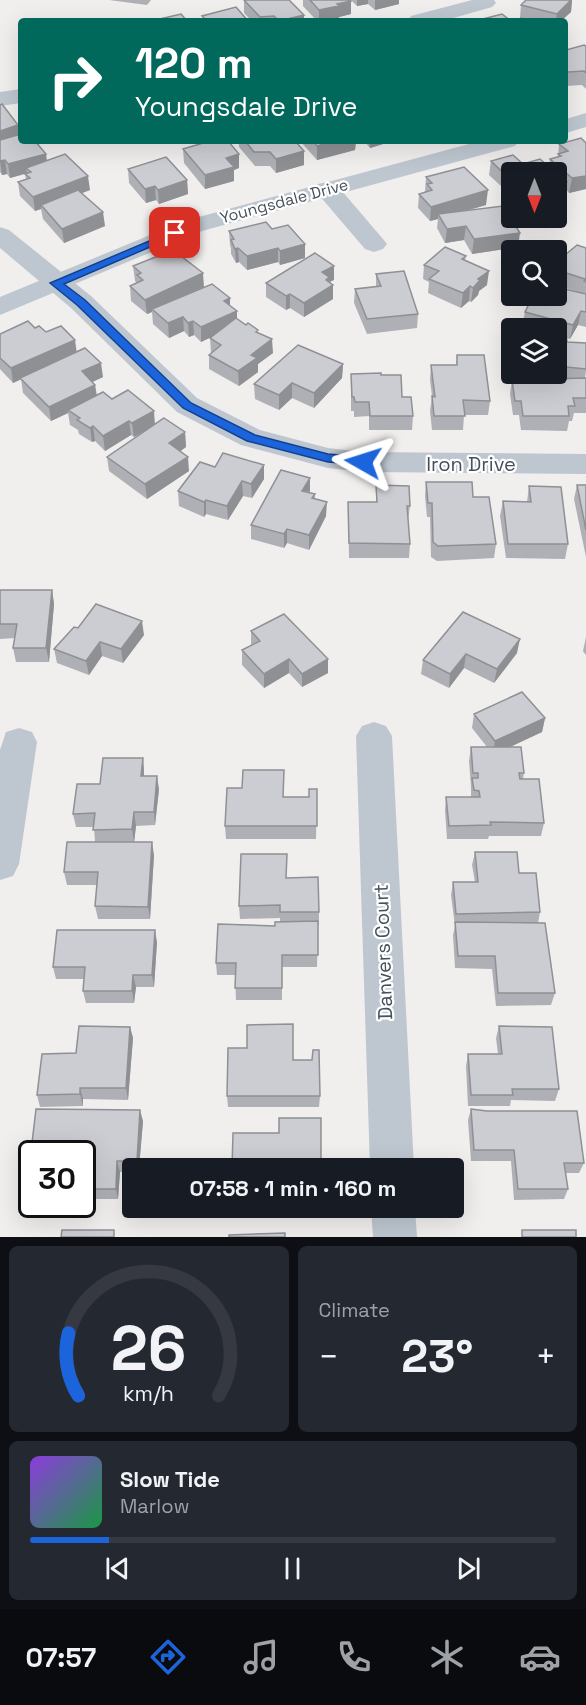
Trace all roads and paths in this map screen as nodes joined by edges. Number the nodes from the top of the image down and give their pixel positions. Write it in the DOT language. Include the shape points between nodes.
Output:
graph roads {
  1 [pos="483,0"];
  2 [pos="430,18"];
  3 [pos="18,96"];
  4 [pos="0,99"];
  5 [pos="586,120"];
  6 [pos="568,125"];
  7 [pos="496,144"];
  8 [pos="327,189"];
  9 [pos="0,235"];
  10 [pos="374,244"];
  11 [pos="56,283"];
  12 [pos="0,307"];
  13 [pos="586,464"];
  14 [pos="374,736"];
  15 [pos="19,742"];
  16 [pos="0,864"];
  17 [pos="392,1158"];
  18 [pos="393,1218"];
  19 [pos="394,1237"];
  1 -- 2 [label="street" via="486,3"];
  3 -- 4 [label="street"];
  5 -- 6 [label="street"];
  7 -- 8 [label="street, Youngsdale Drive"];
  8 -- 10 [label="street"];
  8 -- 11 [label="street, Youngsdale Drive" via="193,226"];
  9 -- 11 [label="street, Iron Drive"];
  11 -- 12 [label="street, Youngsdale Drive"];
  11 -- 13 [label="street, Iron Drive" via="81,302 187,405 251,438 328,458 363,462"];
  14 -- 17 [label="street, Danvers Court"];
  15 -- 16 [label="street"];
  18 -- 19 [label="street"];
}
